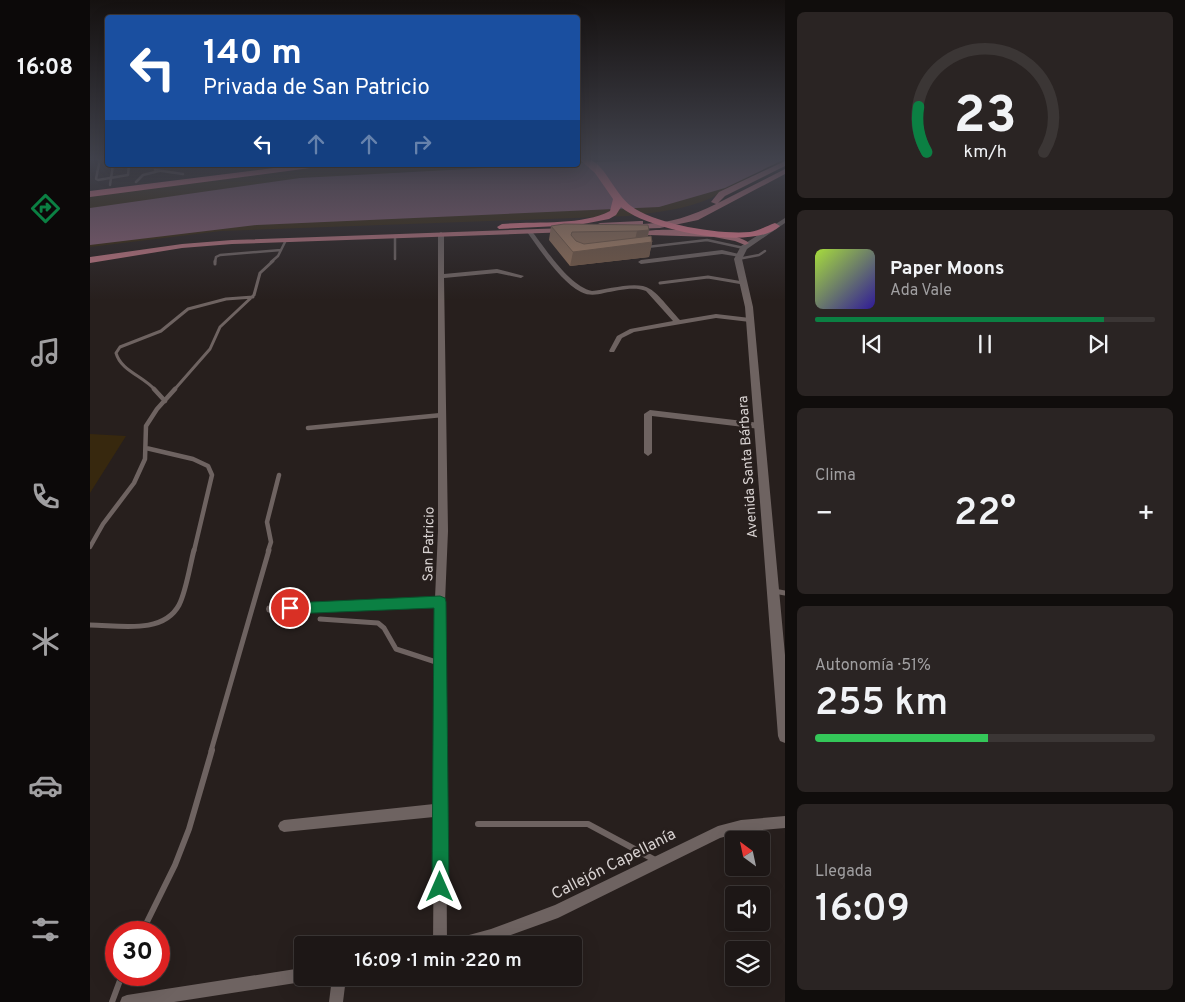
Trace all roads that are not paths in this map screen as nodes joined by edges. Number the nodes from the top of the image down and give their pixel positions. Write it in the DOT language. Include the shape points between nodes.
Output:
graph roads {
  1 [pos="616,206"];
  2 [pos="627,206"];
  3 [pos="705,206"];
  4 [pos="717,206"];
  5 [pos="734,206"];
  6 [pos="695,218"];
  7 [pos="785,220"];
  8 [pos="775,226"];
  9 [pos="502,227"];
  10 [pos="529,231"];
  11 [pos="549,231"];
  12 [pos="581,232"];
  13 [pos="590,232"];
  14 [pos="619,233"];
  15 [pos="628,233"];
  16 [pos="441,234"];
  17 [pos="734,234"];
  18 [pos="395,236"];
  19 [pos="286,240"];
  20 [pos="642,247"];
  21 [pos="281,250"];
  22 [pos="742,251"];
  23 [pos="765,251"];
  24 [pos="90,255"];
  25 [pos="395,259"];
  26 [pos="90,260"];
  27 [pos="641,262"];
  28 [pos="214,264"];
  29 [pos="442,276"];
  30 [pos="521,276"];
  31 [pos="660,283"];
  32 [pos="743,283"];
  33 [pos="253,296"];
  34 [pos="750,320"];
  35 [pos="677,321"];
  36 [pos="612,351"];
  37 [pos="165,401"];
  38 [pos="442,415"];
  39 [pos="760,426"];
  40 [pos="308,428"];
  41 [pos="146,448"];
  42 [pos="648,453"];
  43 [pos="279,475"];
  44 [pos="90,547"];
  45 [pos="772,590"];
  46 [pos="785,593"];
  47 [pos="440,602"];
  48 [pos="271,609"];
  49 [pos="320,619"];
  50 [pos="90,625"];
  51 [pos="440,664"];
  52 [pos="785,736"];
  53 [pos="440,810"];
  54 [pos="785,822"];
  55 [pos="478,824"];
  56 [pos="284,826"];
  57 [pos="656,861"];
  58 [pos="147,921"];
  59 [pos="440,936"];
  60 [pos="491,936"];
  61 [pos="294,976"];
  62 [pos="118,986"];
  63 [pos="338,986"];
  64 [pos="112,1002"];
  65 [pos="127,1002"];
  66 [pos="336,1002"];
  1 -- 9 [label="highway" via="608,216 596,220"];
  2 -- 17 [label="highway" via="659,223 687,230"];
  3 -- 9 [label="main road" via="657,222"];
  4 -- 6 [label="main road"];
  5 -- 6 [label="main road"];
  6 -- 11 [label="main road" via="660,226"];
  7 -- 8 [label="street"];
  8 -- 17 [label="highway" via="756,234"];
  8 -- 22 [label="street"];
  9 -- 24 [label="main road" via="223,237"];
  10 -- 11 [label="main road"];
  10 -- 16 [label="main road"];
  10 -- 35 [label="street" via="582,291 643,288"];
  11 -- 12 [label="main road"];
  13 -- 14 [label="main road"];
  15 -- 22 [label="main road" via="726,236 740,239"];
  16 -- 18 [label="main road"];
  16 -- 29 [label="street, San Patricio"];
  17 -- 22 [label="highway" via="744,240"];
  18 -- 19 [label="main road"];
  18 -- 25 [label="lane"];
  19 -- 21 [label="lane"];
  19 -- 26 [label="main road" via="205,244"];
  20 -- 22 [label="lane" via="707,240"];
  21 -- 28 [label="lane" via="220,254"];
  21 -- 33 [label="lane" via="260,273"];
  22 -- 23 [label="lane" via="759,255"];
  22 -- 27 [label="street"];
  22 -- 32 [label="street, Avenida Santa Bárbara"];
  29 -- 30 [label="street" via="496,271"];
  29 -- 38 [label="street, San Patricio"];
  31 -- 32 [label="lane" via="708,277"];
  32 -- 34 [label="street, Avenida Santa Bárbara"];
  33 -- 37 [label="lane" via="220,327 210,349"];
  33 -- 37 [label="lane" via="188,309 161,331 120,347 116,352 122,367 143,379"];
  34 -- 35 [label="street" via="716,316"];
  34 -- 39 [label="street, Avenida Santa Bárbara"];
  35 -- 36 [label="street" via="632,330 619,337"];
  37 -- 41 [label="lane" via="146,426"];
  38 -- 40 [label="lane"];
  38 -- 47 [label="street, San Patricio"];
  39 -- 42 [label="street" via="650,413"];
  39 -- 45 [label="street, Avenida Santa Bárbara"];
  41 -- 44 [label="lane" via="145,459 134,483"];
  41 -- 50 [label="lane" via="193,459 208,466 212,475 179,605 168,619 151,625"];
  43 -- 58 [label="lane" via="268,522 271,542 201,790 183,848"];
  45 -- 46 [label="lane"];
  45 -- 52 [label="street, Avenida Santa Bárbara"];
  47 -- 48 [label="street"];
  47 -- 51 [label="street, San Patricio"];
  49 -- 51 [label="lane" via="378,622 384,626 396,649"];
  51 -- 53 [label="street, San Patricio"];
  53 -- 56 [label="street"];
  53 -- 59 [label="street, San Patricio"];
  54 -- 57 [label="street, Callejón Capellanía" via="741,826 718,832"];
  55 -- 57 [label="lane" via="588,824"];
  57 -- 60 [label="street, Callejón Capellanía" via="558,911"];
  61 -- 65 [label="street"];
  62 -- 64 [label="lane"];
  63 -- 66 [label="street"];
}
